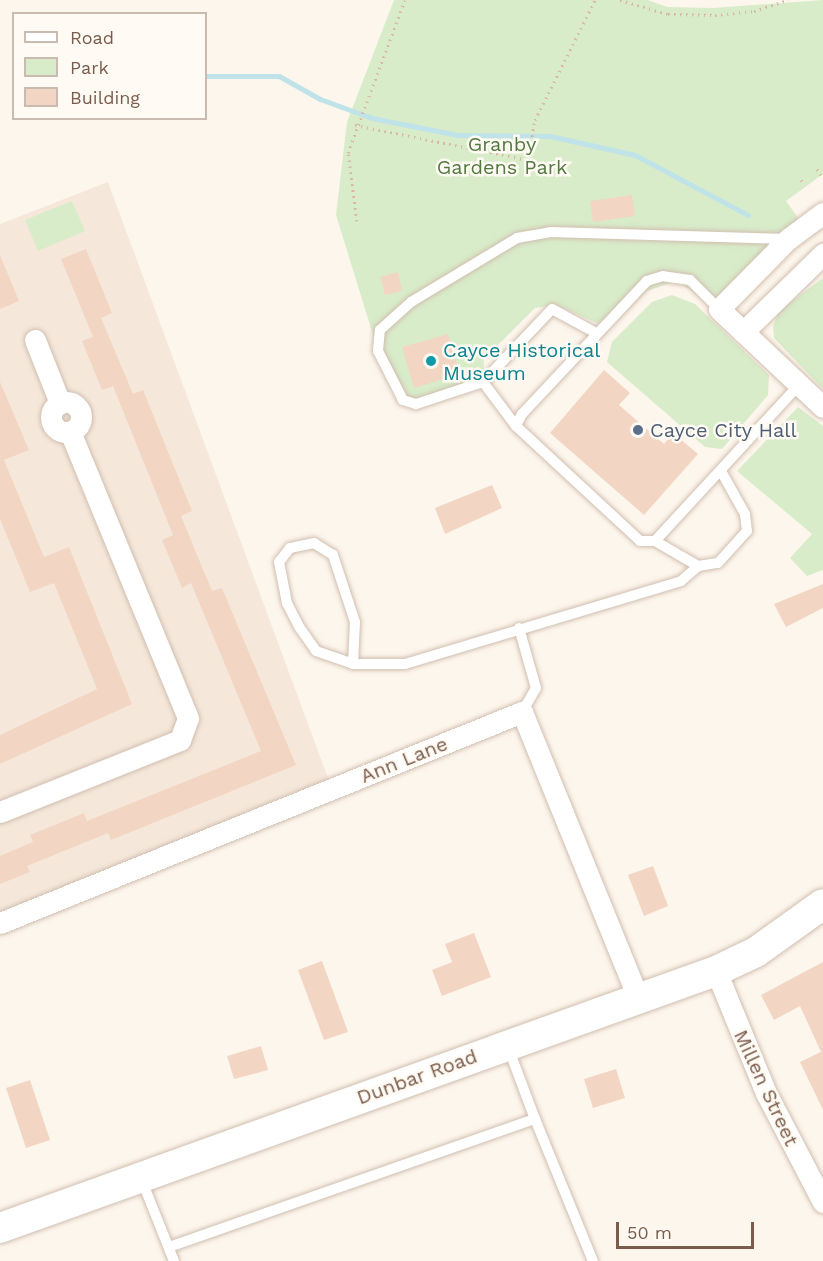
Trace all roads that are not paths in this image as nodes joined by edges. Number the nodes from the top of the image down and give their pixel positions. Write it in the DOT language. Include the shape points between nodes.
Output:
graph roads {
  1 [pos="823,213"];
  2 [pos="788,239"];
  3 [pos="823,254"];
  4 [pos="719,309"];
  5 [pos="743,332"];
  6 [pos="596,333"];
  7 [pos="35,340"];
  8 [pos="483,382"];
  9 [pos="800,385"];
  10 [pos="823,407"];
  11 [pos="516,426"];
  12 [pos="721,471"];
  13 [pos="655,541"];
  14 [pos="698,566"];
  15 [pos="519,628"];
  16 [pos="353,664"];
  17 [pos="522,712"];
  18 [pos="0,812"];
  19 [pos="823,904"];
  20 [pos="0,923"];
  21 [pos="716,971"];
  22 [pos="638,998"];
  23 [pos="507,1045"];
  24 [pos="535,1119"];
  25 [pos="816,1175"];
  26 [pos="141,1177"];
  27 [pos="823,1202"];
  28 [pos="0,1228"];
  29 [pos="169,1247"];
  30 [pos="174,1261"];
  31 [pos="593,1261"];
  1 -- 2 [label="street"];
  2 -- 4 [label="street"];
  2 -- 8 [label="lane" via="550,232 517,238 411,302 380,330 378,351 403,400 416,404"];
  3 -- 5 [label="street"];
  4 -- 5 [label="street"];
  4 -- 6 [label="lane" via="690,280 663,276 647,281"];
  5 -- 9 [label="street"];
  6 -- 8 [label="lane" via="552,309"];
  6 -- 11 [label="lane" via="522,414"];
  7 -- 18 [label="street" via="60,403 75,405 81,413 79,426 70,432 188,718 180,740"];
  8 -- 11 [label="lane"];
  9 -- 10 [label="street"];
  9 -- 12 [label="lane"];
  11 -- 13 [label="lane" via="640,541"];
  12 -- 13 [label="lane"];
  12 -- 14 [label="lane" via="745,514 747,531 718,562"];
  13 -- 14 [label="lane"];
  14 -- 15 [label="lane" via="681,581"];
  15 -- 16 [label="lane" via="405,664"];
  15 -- 17 [label="lane" via="536,688"];
  16 -- 16 [label="lane" via="316,651 300,628 287,603 279,562 290,548 314,543 333,555 355,622"];
  17 -- 20 [label="street, Ann Lane"];
  17 -- 22 [label="street"];
  19 -- 21 [label="street, Dunbar Road" via="756,952"];
  21 -- 22 [label="street, Dunbar Road"];
  21 -- 25 [label="street, Millen Street" via="766,1093"];
  22 -- 23 [label="street, Dunbar Road"];
  23 -- 24 [label="lane"];
  23 -- 26 [label="street, Dunbar Road"];
  24 -- 29 [label="lane"];
  24 -- 31 [label="lane"];
  25 -- 27 [label="street, Millen Street"];
  26 -- 28 [label="street, Dunbar Road"];
  26 -- 29 [label="lane"];
  29 -- 30 [label="lane"];
}
